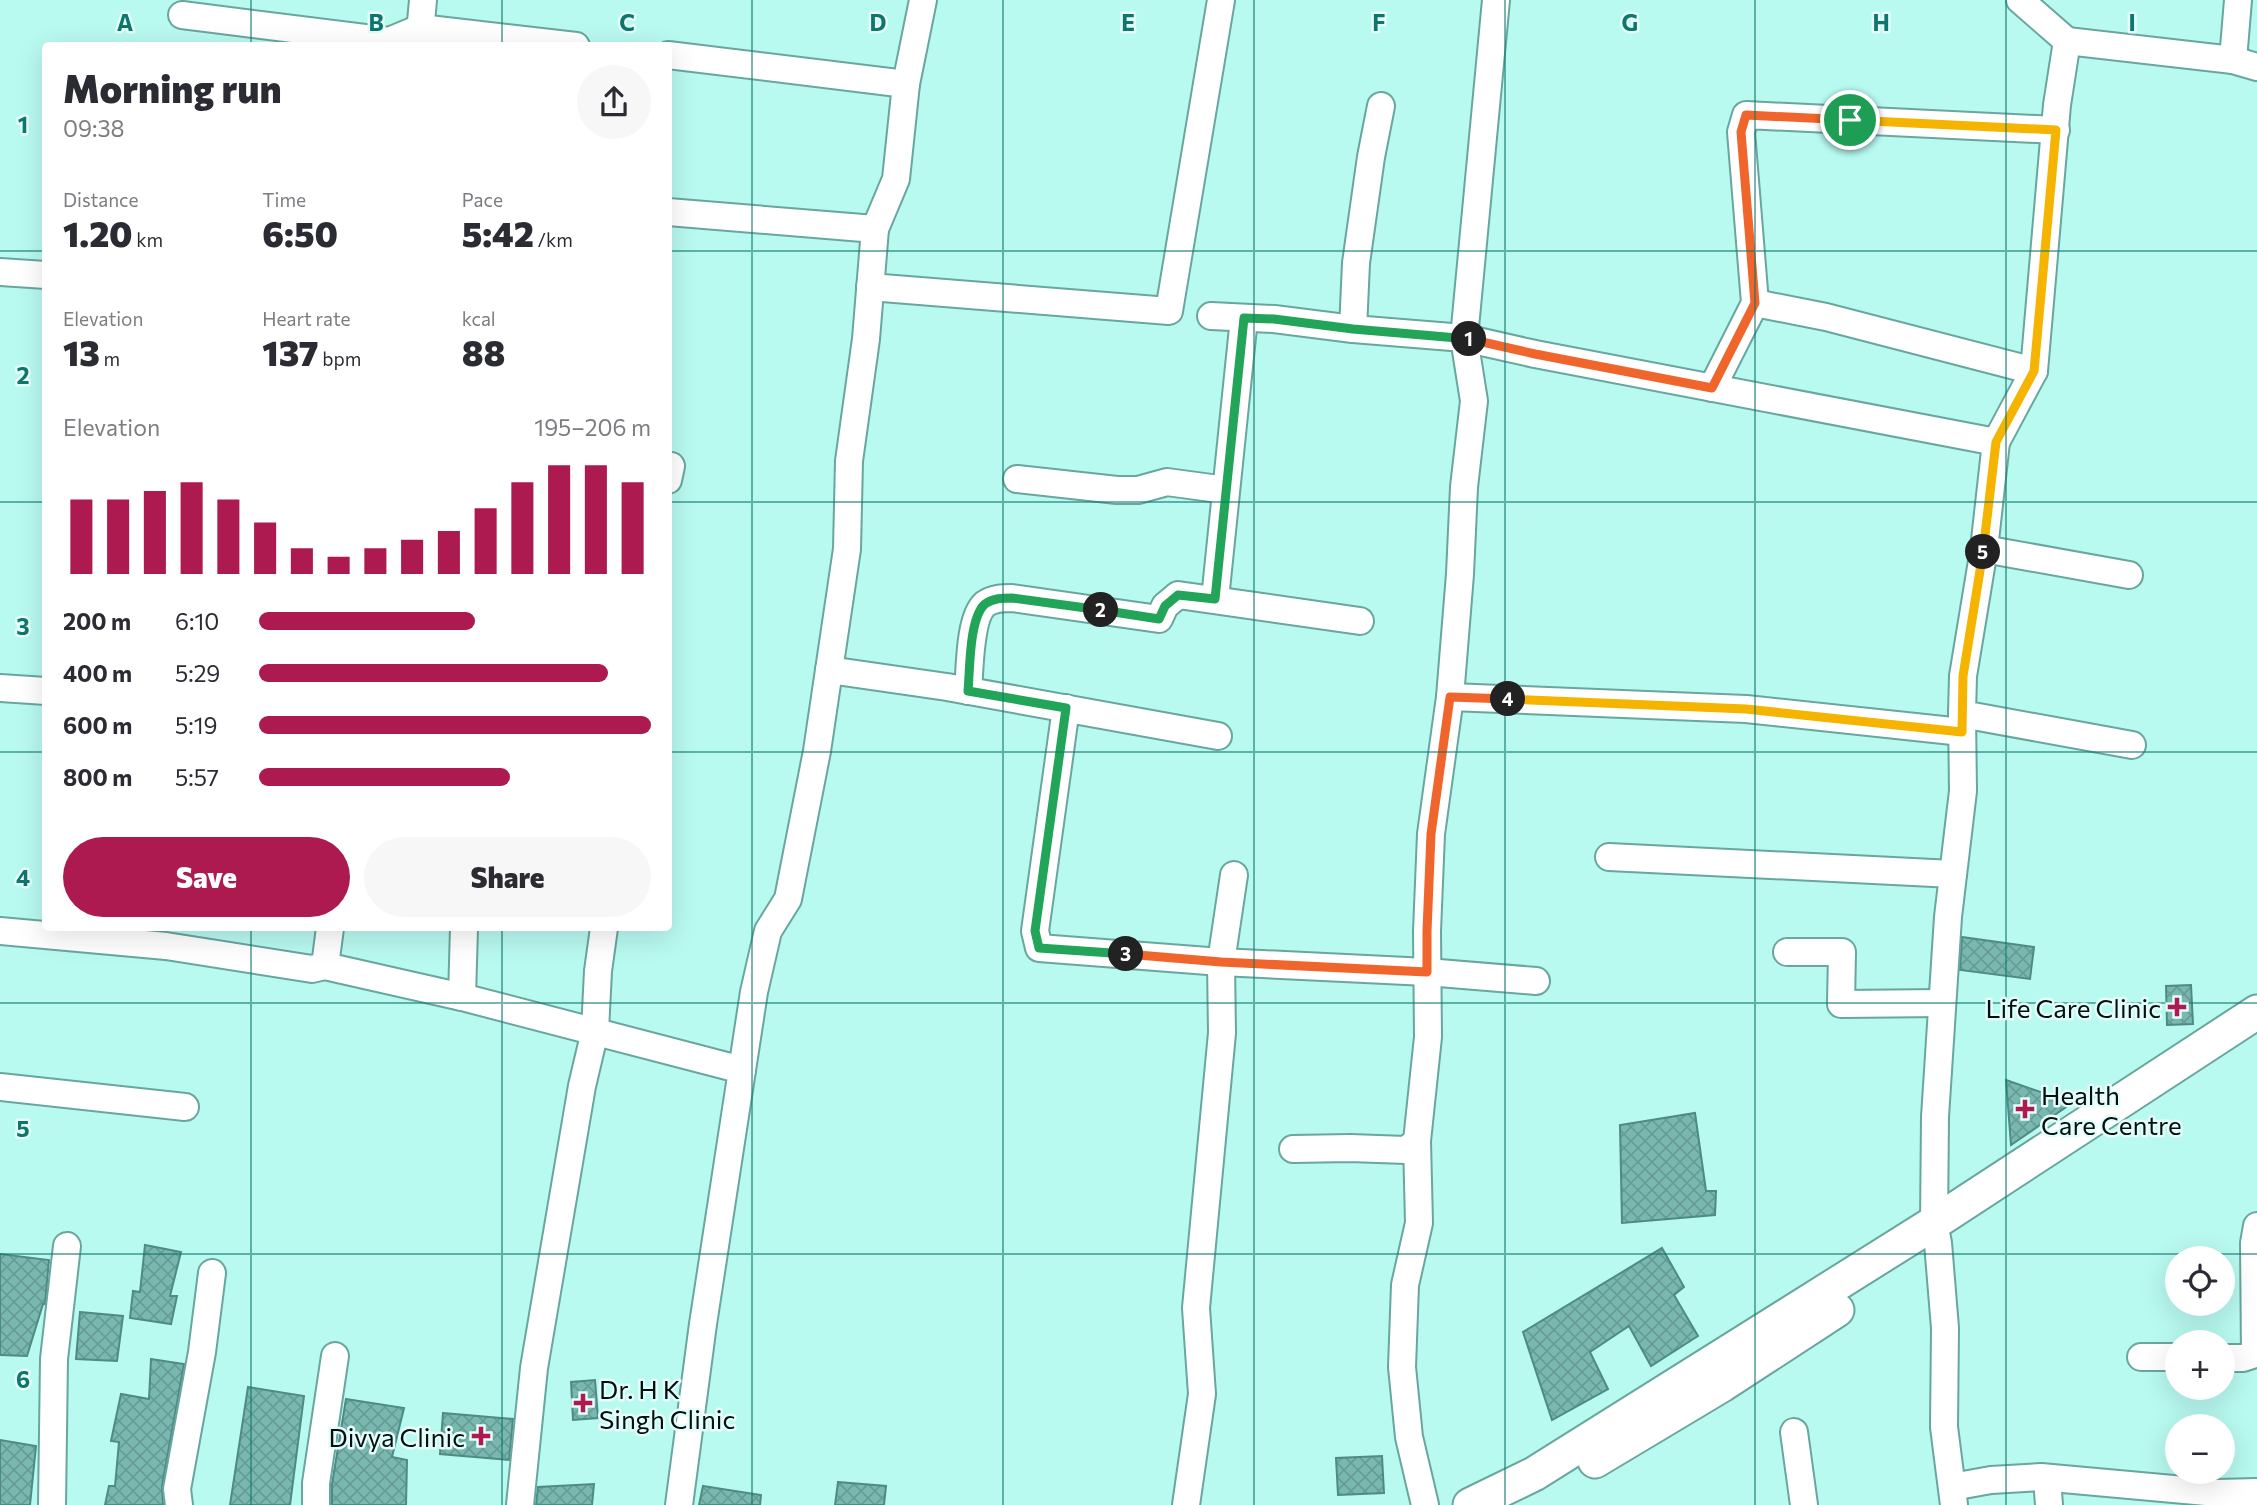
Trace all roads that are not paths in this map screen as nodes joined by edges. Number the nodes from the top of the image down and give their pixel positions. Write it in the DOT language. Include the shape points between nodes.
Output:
graph roads {
  1 [pos="423,0"];
  2 [pos="923,0"];
  3 [pos="1221,0"];
  4 [pos="1496,0"];
  5 [pos="2020,0"];
  6 [pos="2238,0"];
  7 [pos="182,15"];
  8 [pos="419,37"];
  9 [pos="2067,41"];
  10 [pos="506,42"];
  11 [pos="672,55"];
  12 [pos="2245,63"];
  13 [pos="906,84"];
  14 [pos="1381,106"];
  15 [pos="2056,130"];
  16 [pos="672,212"];
  17 [pos="875,229"];
  18 [pos="0,272"];
  19 [pos="42,275"];
  20 [pos="870,287"];
  21 [pos="1755,303"];
  22 [pos="1211,316"];
  23 [pos="1244,318"];
  24 [pos="1353,329"];
  25 [pos="1464,338"];
  26 [pos="2034,371"];
  27 [pos="1712,388"];
  28 [pos="1996,442"];
  29 [pos="1017,480"];
  30 [pos="1226,490"];
  31 [pos="1984,549"];
  32 [pos="2129,575"];
  33 [pos="1215,599"];
  34 [pos="1360,621"];
  35 [pos="829,670"];
  36 [pos="0,688"];
  37 [pos="42,691"];
  38 [pos="968,691"];
  39 [pos="1450,697"];
  40 [pos="1066,708"];
  41 [pos="1962,723"];
  42 [pos="1218,736"];
  43 [pos="2132,745"];
  44 [pos="1609,857"];
  45 [pos="1953,874"];
  46 [pos="1234,875"];
  47 [pos="0,931"];
  48 [pos="330,931"];
  49 [pos="464,931"];
  50 [pos="604,931"];
  51 [pos="167,937"];
  52 [pos="1787,952"];
  53 [pos="1221,962"];
  54 [pos="326,966"];
  55 [pos="1427,972"];
  56 [pos="1536,981"];
  57 [pos="461,997"];
  58 [pos="1942,1003"];
  59 [pos="2257,1012"];
  60 [pos="595,1031"];
  61 [pos="2257,1039"];
  62 [pos="742,1070"];
  63 [pos="0,1087"];
  64 [pos="185,1107"];
  65 [pos="1418,1141"];
  66 [pos="1293,1149"];
  67 [pos="2257,1226"];
  68 [pos="1936,1233"];
  69 [pos="67,1247"];
  70 [pos="212,1273"];
  71 [pos="335,1356"];
  72 [pos="2141,1357"];
  73 [pos="2165,1357"];
  74 [pos="2235,1359"];
  75 [pos="1794,1432"];
  76 [pos="2047,1478"];
  77 [pos="2257,1492"];
  78 [pos="1953,1496"];
  79 [pos="52,1505"];
  80 [pos="178,1505"];
  81 [pos="316,1505"];
  82 [pos="520,1505"];
  83 [pos="679,1505"];
  84 [pos="1186,1505"];
  85 [pos="1425,1505"];
  86 [pos="1471,1505"];
  87 [pos="1520,1505"];
  88 [pos="1804,1505"];
  89 [pos="2049,1505"];
  1 -- 8 [label="street"];
  2 -- 13 [label="street"];
  3 -- 20 [label="street" via="1168,312"];
  4 -- 25 [label="street"];
  5 -- 9 [label="street"];
  6 -- 12 [label="street"];
  7 -- 8 [label="street" via="389,41"];
  8 -- 10 [label="street"];
  9 -- 12 [label="street"];
  9 -- 15 [label="street"];
  11 -- 13 [label="street"];
  13 -- 17 [label="street" via="896,179"];
  14 -- 24 [label="street" via="1356,263"];
  15 -- 21 [label="street" via="1746,115 1741,132"];
  15 -- 26 [label="street"];
  16 -- 17 [label="street"];
  17 -- 20 [label="street"];
  18 -- 19 [label="street"];
  20 -- 35 [label="street" via="849,461 847,549"];
  21 -- 26 [label="street"];
  21 -- 27 [label="street"];
  22 -- 23 [label="street"];
  23 -- 24 [label="street"];
  23 -- 30 [label="street"];
  24 -- 25 [label="street"];
  25 -- 27 [label="street"];
  25 -- 39 [label="street" via="1474,401"];
  26 -- 28 [label="street"];
  27 -- 28 [label="street"];
  28 -- 31 [label="street"];
  29 -- 30 [label="street" via="1118,490 1167,482"];
  30 -- 33 [label="street"];
  31 -- 32 [label="street"];
  31 -- 41 [label="street" via="1963,676"];
  33 -- 34 [label="street"];
  33 -- 38 [label="street" via="1178,595 1159,619 998,598 984,605 974,623"];
  35 -- 38 [label="street"];
  35 -- 62 [label="street" via="788,899 768,931"];
  36 -- 37 [label="street"];
  38 -- 40 [label="street"];
  39 -- 41 [label="street"];
  39 -- 55 [label="street" via="1431,834"];
  40 -- 42 [label="street"];
  40 -- 53 [label="street" via="1035,931 1039,948"];
  41 -- 43 [label="street"];
  41 -- 45 [label="street" via="1963,791"];
  44 -- 45 [label="street"];
  45 -- 58 [label="street"];
  46 -- 53 [label="street"];
  47 -- 51 [label="street"];
  48 -- 54 [label="street"];
  49 -- 57 [label="street"];
  50 -- 60 [label="street"];
  51 -- 54 [label="street" via="312,969"];
  52 -- 58 [label="street" via="1842,952 1841,1004"];
  53 -- 55 [label="street"];
  53 -- 84 [label="street" via="1222,1033 1196,1308 1202,1394"];
  54 -- 57 [label="street"];
  55 -- 56 [label="street"];
  55 -- 65 [label="street" via="1428,1037"];
  57 -- 60 [label="street"];
  58 -- 68 [label="street" via="1935,1117"];
  59 -- 68 [label="main road"];
  60 -- 62 [label="street"];
  60 -- 82 [label="street" via="534,1368"];
  61 -- 68 [label="main road"];
  62 -- 83 [label="street"];
  63 -- 64 [label="street"];
  65 -- 66 [label="street" via="1406,1150"];
  65 -- 85 [label="street" via="1419,1223 1405,1285 1402,1367 1409,1437"];
  67 -- 74 [label="street" via="2255,1354"];
  68 -- 78 [label="street" via="1945,1328 1944,1427"];
  68 -- 86 [label="main road" via="1534,1474"];
  68 -- 87 [label="main road" via="1722,1385"];
  69 -- 79 [label="street" via="54,1359"];
  70 -- 80 [label="street"];
  71 -- 81 [label="street"];
  72 -- 73 [label="street"];
  75 -- 88 [label="street"];
  76 -- 77 [label="street" via="2217,1493"];
  76 -- 78 [label="street" via="1991,1480"];
  76 -- 89 [label="street"];
}
